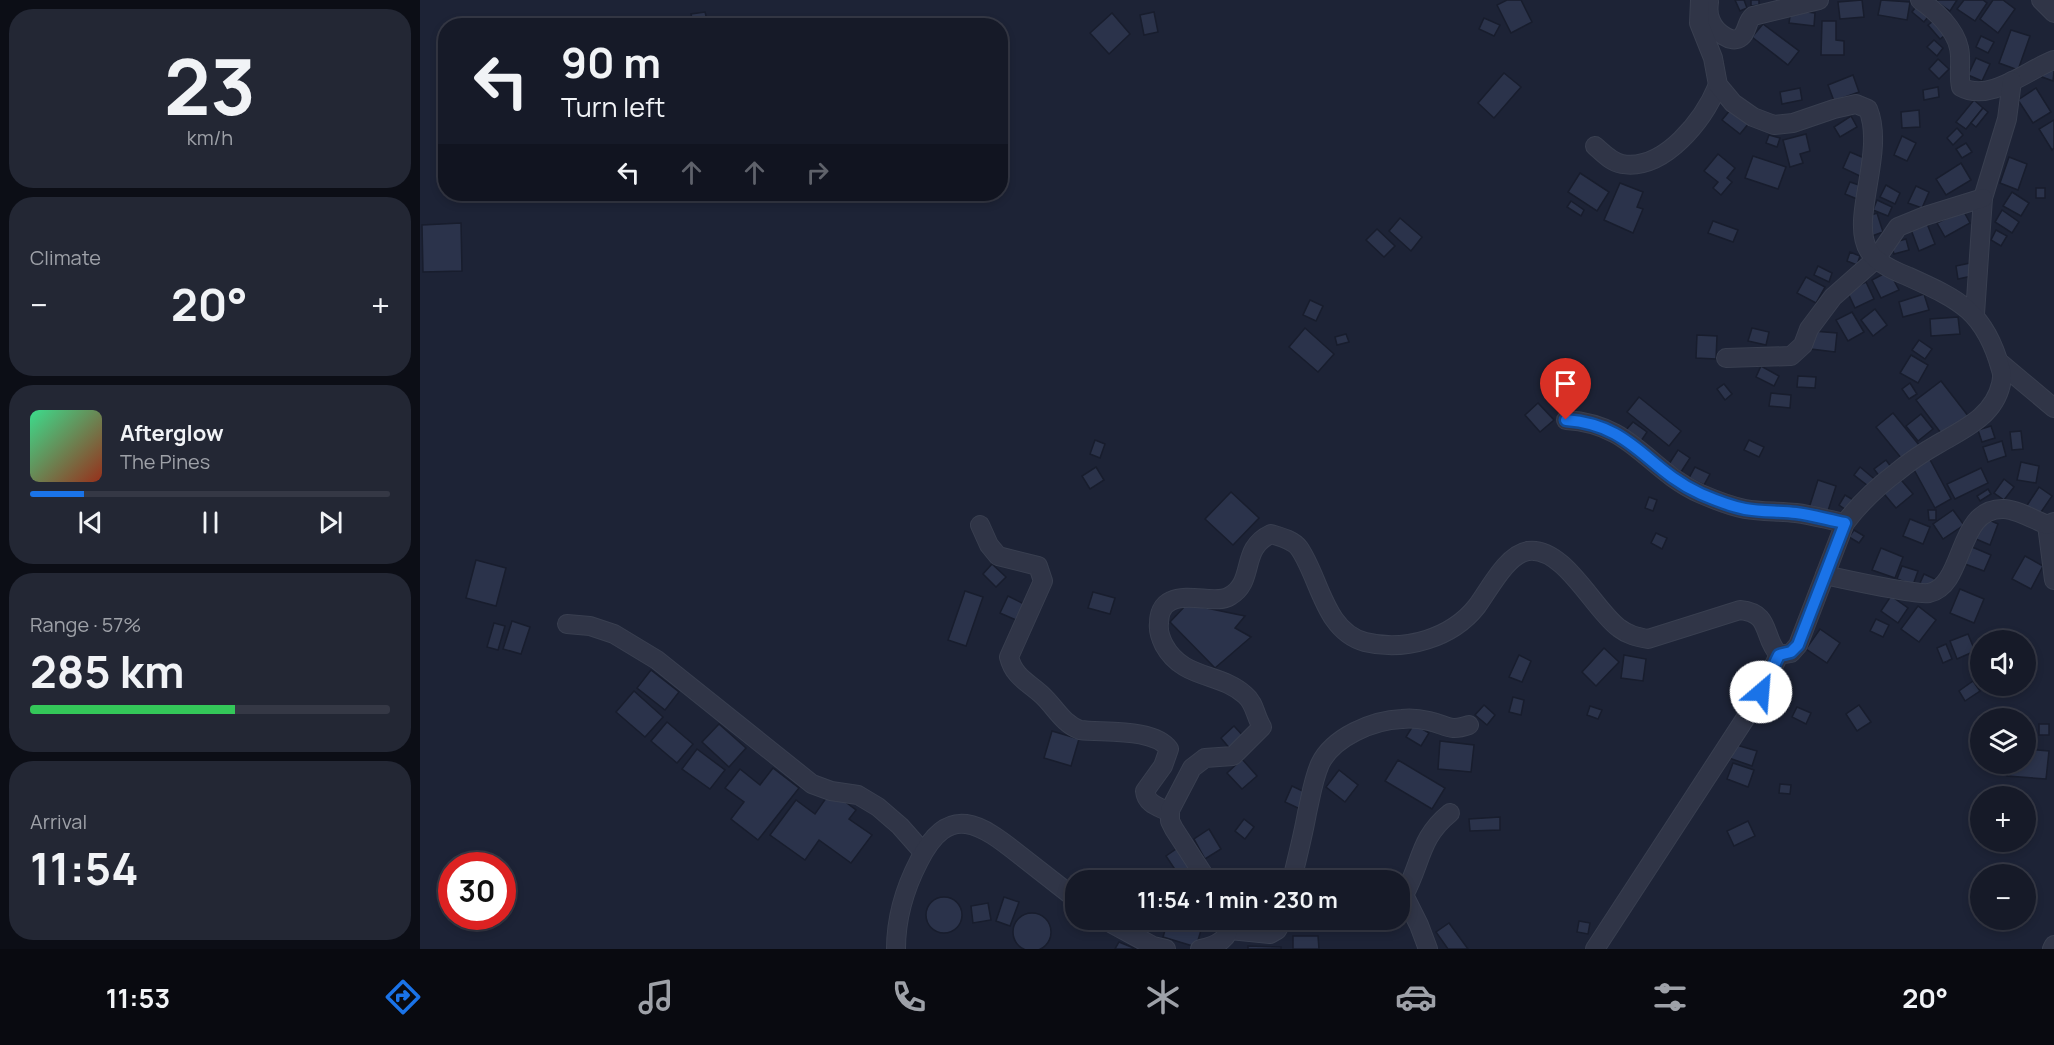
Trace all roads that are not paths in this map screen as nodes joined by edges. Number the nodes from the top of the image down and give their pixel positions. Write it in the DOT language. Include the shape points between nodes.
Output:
graph roads {
  1 [pos="1700,0"];
  2 [pos="1709,0"];
  3 [pos="1819,0"];
  4 [pos="1920,0"];
  5 [pos="2041,0"];
  6 [pos="2054,13"];
  7 [pos="2054,60"];
  8 [pos="2012,81"];
  9 [pos="1718,85"];
  10 [pos="1595,146"];
  11 [pos="1983,198"];
  12 [pos="1876,259"];
  13 [pos="1975,314"];
  14 [pos="1726,358"];
  15 [pos="1999,362"];
  16 [pos="2054,408"];
  17 [pos="1566,420"];
  18 [pos="1845,523"];
  19 [pos="2050,523"];
  20 [pos="981,525"];
  21 [pos="1825,575"];
  22 [pos="2054,580"];
  23 [pos="567,624"];
  24 [pos="1779,655"];
  25 [pos="1469,725"];
  26 [pos="1169,812"];
  27 [pos="1450,813"];
  28 [pos="923,852"];
  29 [pos="1201,870"];
  30 [pos="1294,870"];
  31 [pos="1410,881"];
  32 [pos="1065,890"];
  33 [pos="1410,910"];
  34 [pos="1123,930"];
  35 [pos="1227,930"];
  36 [pos="1252,930"];
  37 [pos="1276,930"];
  38 [pos="897,949"];
  39 [pos="1166,949"];
  40 [pos="1203,949"];
  41 [pos="1428,949"];
  42 [pos="1595,949"];
  1 -- 9 [label="street" via="1698,23 1713,58"];
  2 -- 3 [label="street" via="1711,22 1717,31 1733,40 1745,33 1754,16"];
  4 -- 8 [label="street" via="1954,35 1959,49 1961,87 1981,92"];
  5 -- 6 [label="street"];
  7 -- 8 [label="street"];
  8 -- 11 [label="street" via="2007,119"];
  9 -- 10 [label="street" via="1701,118 1660,156 1620,164"];
  9 -- 12 [label="street" via="1733,103 1774,125 1856,104 1868,109 1874,124 1863,238"];
  11 -- 12 [label="street" via="1898,227"];
  11 -- 13 [label="street"];
  12 -- 13 [label="street"];
  12 -- 14 [label="street" via="1833,297 1809,329 1803,345 1791,356"];
  13 -- 15 [label="street" via="1989,335"];
  15 -- 16 [label="street"];
  15 -- 18 [label="street" via="1999,393 1979,420 1898,471 1864,500"];
  17 -- 18 [label="street" via="1602,426 1620,435 1662,471 1723,503"];
  18 -- 21 [label="street"];
  19 -- 21 [label="street" via="2014,511 1988,513 1965,538 1950,577 1940,589 1927,593"];
  19 -- 22 [label="street"];
  20 -- 26 [label="street" via="998,556 1038,566 1043,581 1009,657 1012,668 1070,726 1144,736 1165,744 1169,749 1166,758 1145,797"];
  21 -- 24 [label="street" via="1798,645"];
  23 -- 28 [label="street" via="614,634 657,660 812,784 858,795 878,807"];
  24 -- 26 [label="street" via="1771,646 1761,618 1752,611 1740,610 1648,639 1632,637 1617,627 1561,565 1539,550 1526,551 1512,559 1475,608 1441,635 1390,645 1364,642 1336,622 1298,547 1271,534 1260,539 1251,552 1239,590 1227,598 1185,597 1170,601 1161,610 1158,626 1170,656 1186,668 1244,694 1262,726 1233,756 1205,758 1192,768"];
  24 -- 42 [label="street" via="1754,705"];
  25 -- 30 [label="street" via="1456,729 1431,721 1390,719 1372,724 1331,749 1313,785"];
  26 -- 29 [label="street" via="1174,829"];
  27 -- 31 [label="street" via="1430,832"];
  28 -- 32 [label="street" via="949,826 975,825 993,833"];
  28 -- 38 [label="street" via="900,908"];
  33 -- 41 [label="street"];
  34 -- 39 [label="street"];
  35 -- 40 [label="street" via="1222,941"];
  36 -- 37 [label="street" via="1270,934"];
}
